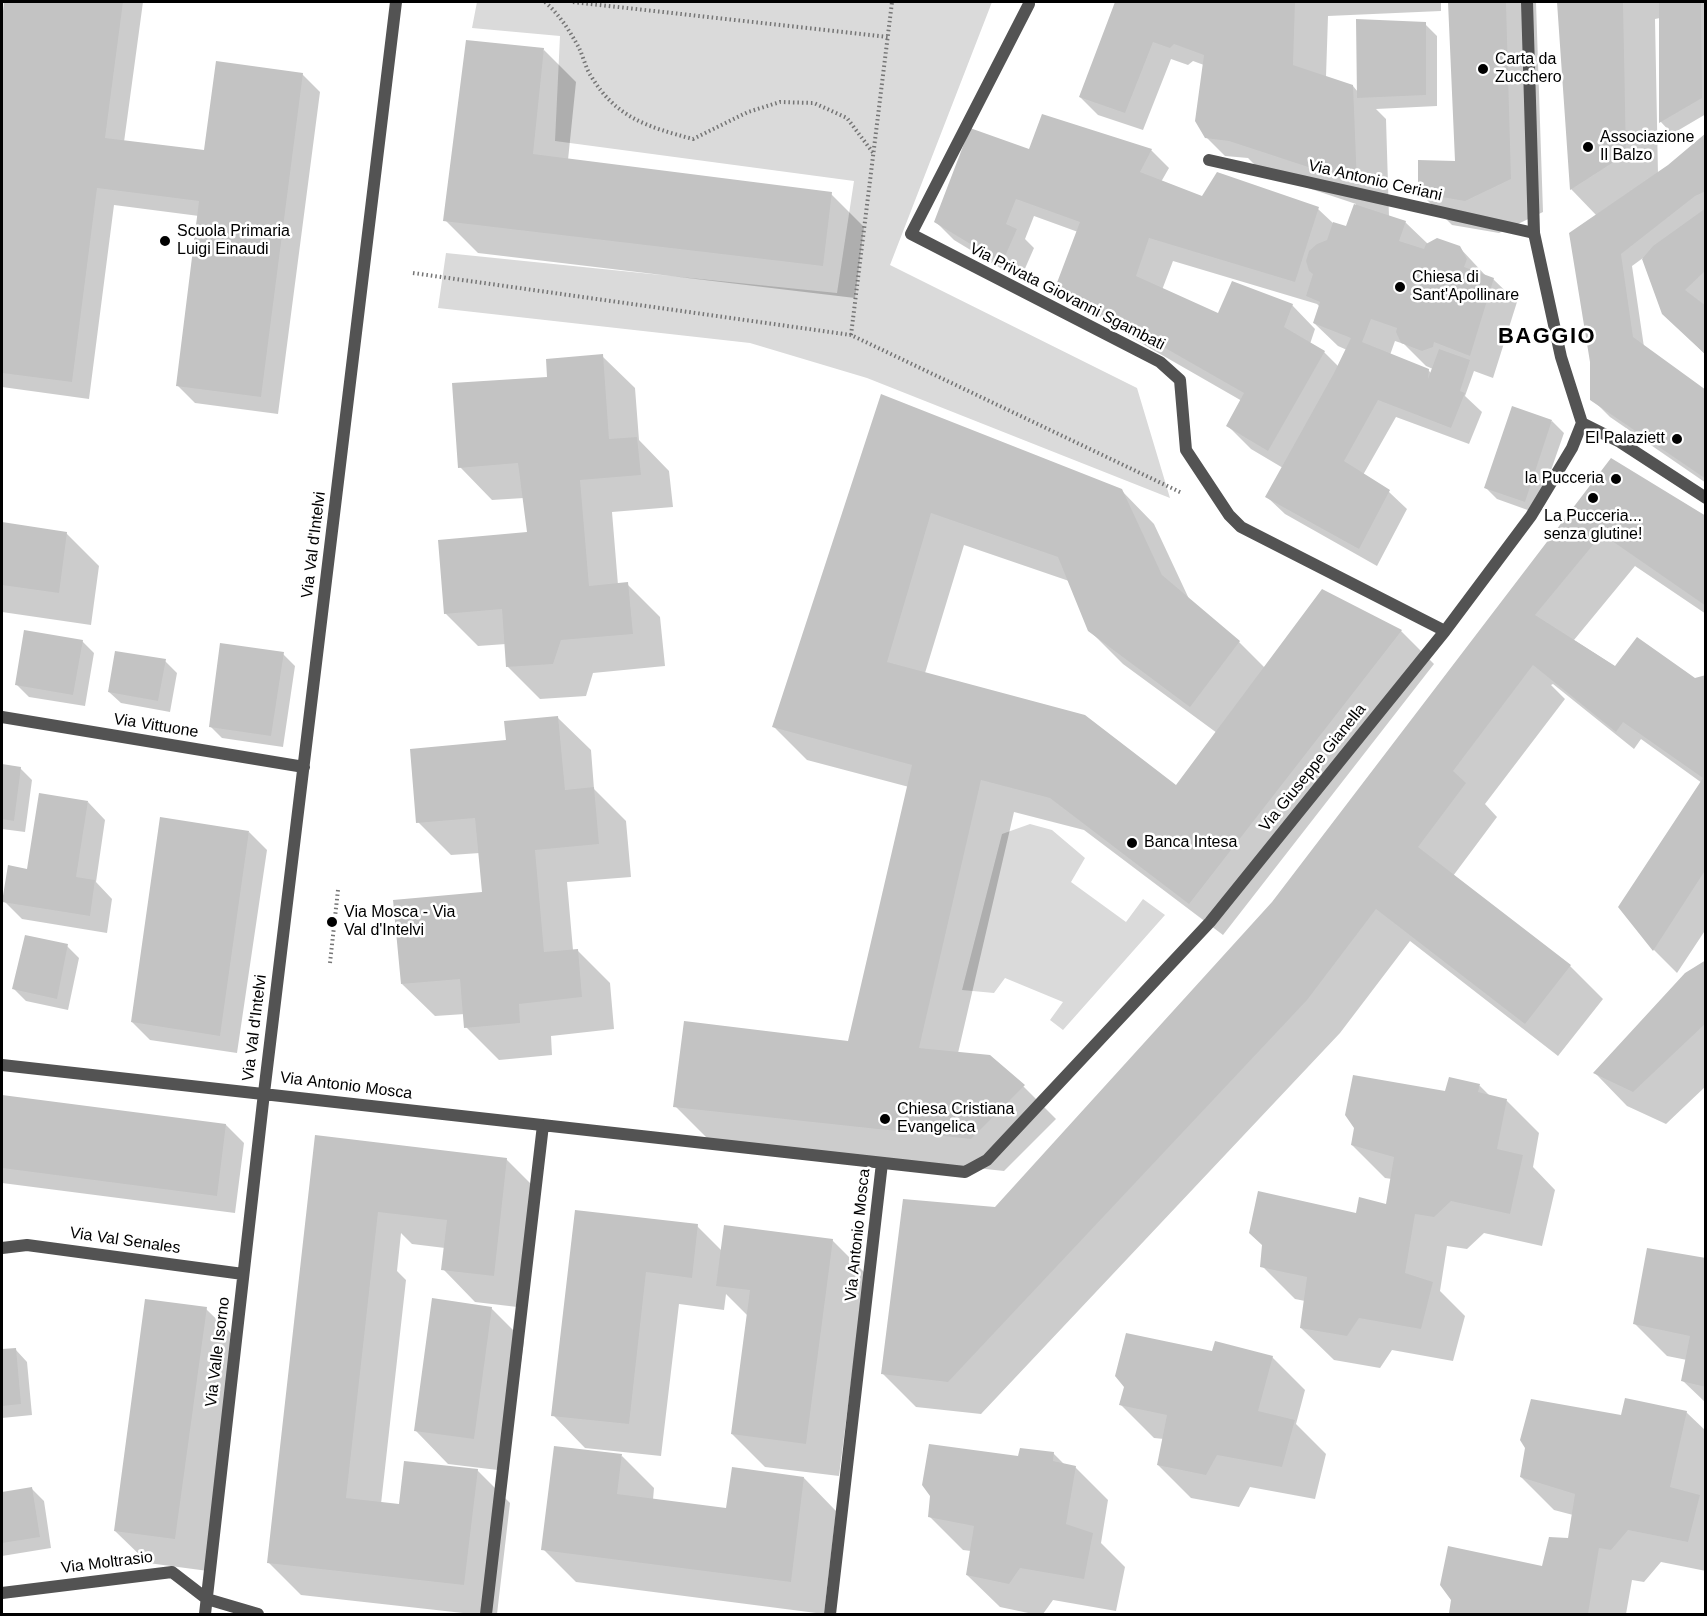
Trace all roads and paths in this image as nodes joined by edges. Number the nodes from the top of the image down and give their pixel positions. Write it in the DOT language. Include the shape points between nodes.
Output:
graph roads {
  1 [pos="396,2"];
  2 [pos="545,2"];
  3 [pos="573,2"];
  4 [pos="892,2"];
  5 [pos="1527,2"];
  6 [pos="1029,4"];
  7 [pos="888,37"];
  8 [pos="874,154"];
  9 [pos="1209,160"];
  10 [pos="1534,233"];
  11 [pos="413,273"];
  12 [pos="851,335"];
  13 [pos="1582,423"];
  14 [pos="1185,494"];
  15 [pos="1706,498"];
  16 [pos="1446,631"];
  17 [pos="2,717"];
  18 [pos="304,766"];
  19 [pos="338,890"];
  20 [pos="330,963"];
  21 [pos="2,1065"];
  22 [pos="264,1093"];
  23 [pos="543,1125"];
  24 [pos="882,1163"];
  25 [pos="2,1248"];
  26 [pos="243,1274"];
  27 [pos="2,1593"];
  28 [pos="207,1599"];
  29 [pos="205,1614"];
  30 [pos="258,1614"];
  31 [pos="486,1614"];
  32 [pos="830,1614"];
  1 -- 18 [label="street, Via Val d'Intelvi"];
  2 -- 8 [label="path" via="556,12 578,46 590,75 613,105 651,128 693,139 748,112 780,102 814,103 848,118"];
  3 -- 7 [label="path"];
  4 -- 7 [label="path"];
  5 -- 10 [label="street"];
  6 -- 16 [label="street, Via Privata Giovanni Sgambati" via="911,234 1160,362 1180,381 1186,450 1235,521"];
  7 -- 8 [label="path"];
  8 -- 12 [label="path"];
  9 -- 10 [label="street, Via Antonio Ceriani"];
  10 -- 13 [label="street" via="1562,357"];
  11 -- 12 [label="path"];
  12 -- 14 [label="path"];
  13 -- 15 [label="street" via="1620,442"];
  13 -- 16 [label="street, Via Giuseppe Gianella" via="1572,448 1531,516"];
  16 -- 24 [label="street, Via Giuseppe Gianella" via="1210,922 987,1160 965,1172"];
  17 -- 18 [label="street, Via Vittuone"];
  18 -- 22 [label="street, Via Val d'Intelvi"];
  19 -- 20 [label="path"];
  21 -- 22 [label="street, Via Antonio Mosca"];
  22 -- 23 [label="street, Via Antonio Mosca"];
  22 -- 26 [label="street, Via Valle Isorno"];
  23 -- 24 [label="street, Via Antonio Mosca"];
  23 -- 31 [label="street"];
  24 -- 32 [label="street, Via Antonio Mosca"];
  25 -- 26 [label="street, Via Val Senales" via="27,1245"];
  26 -- 28 [label="street, Via Valle Isorno"];
  27 -- 28 [label="street, Via Moltrasio" via="172,1572"];
  28 -- 29 [label="street, Via Valle Isorno"];
  28 -- 30 [label="street"];
}
